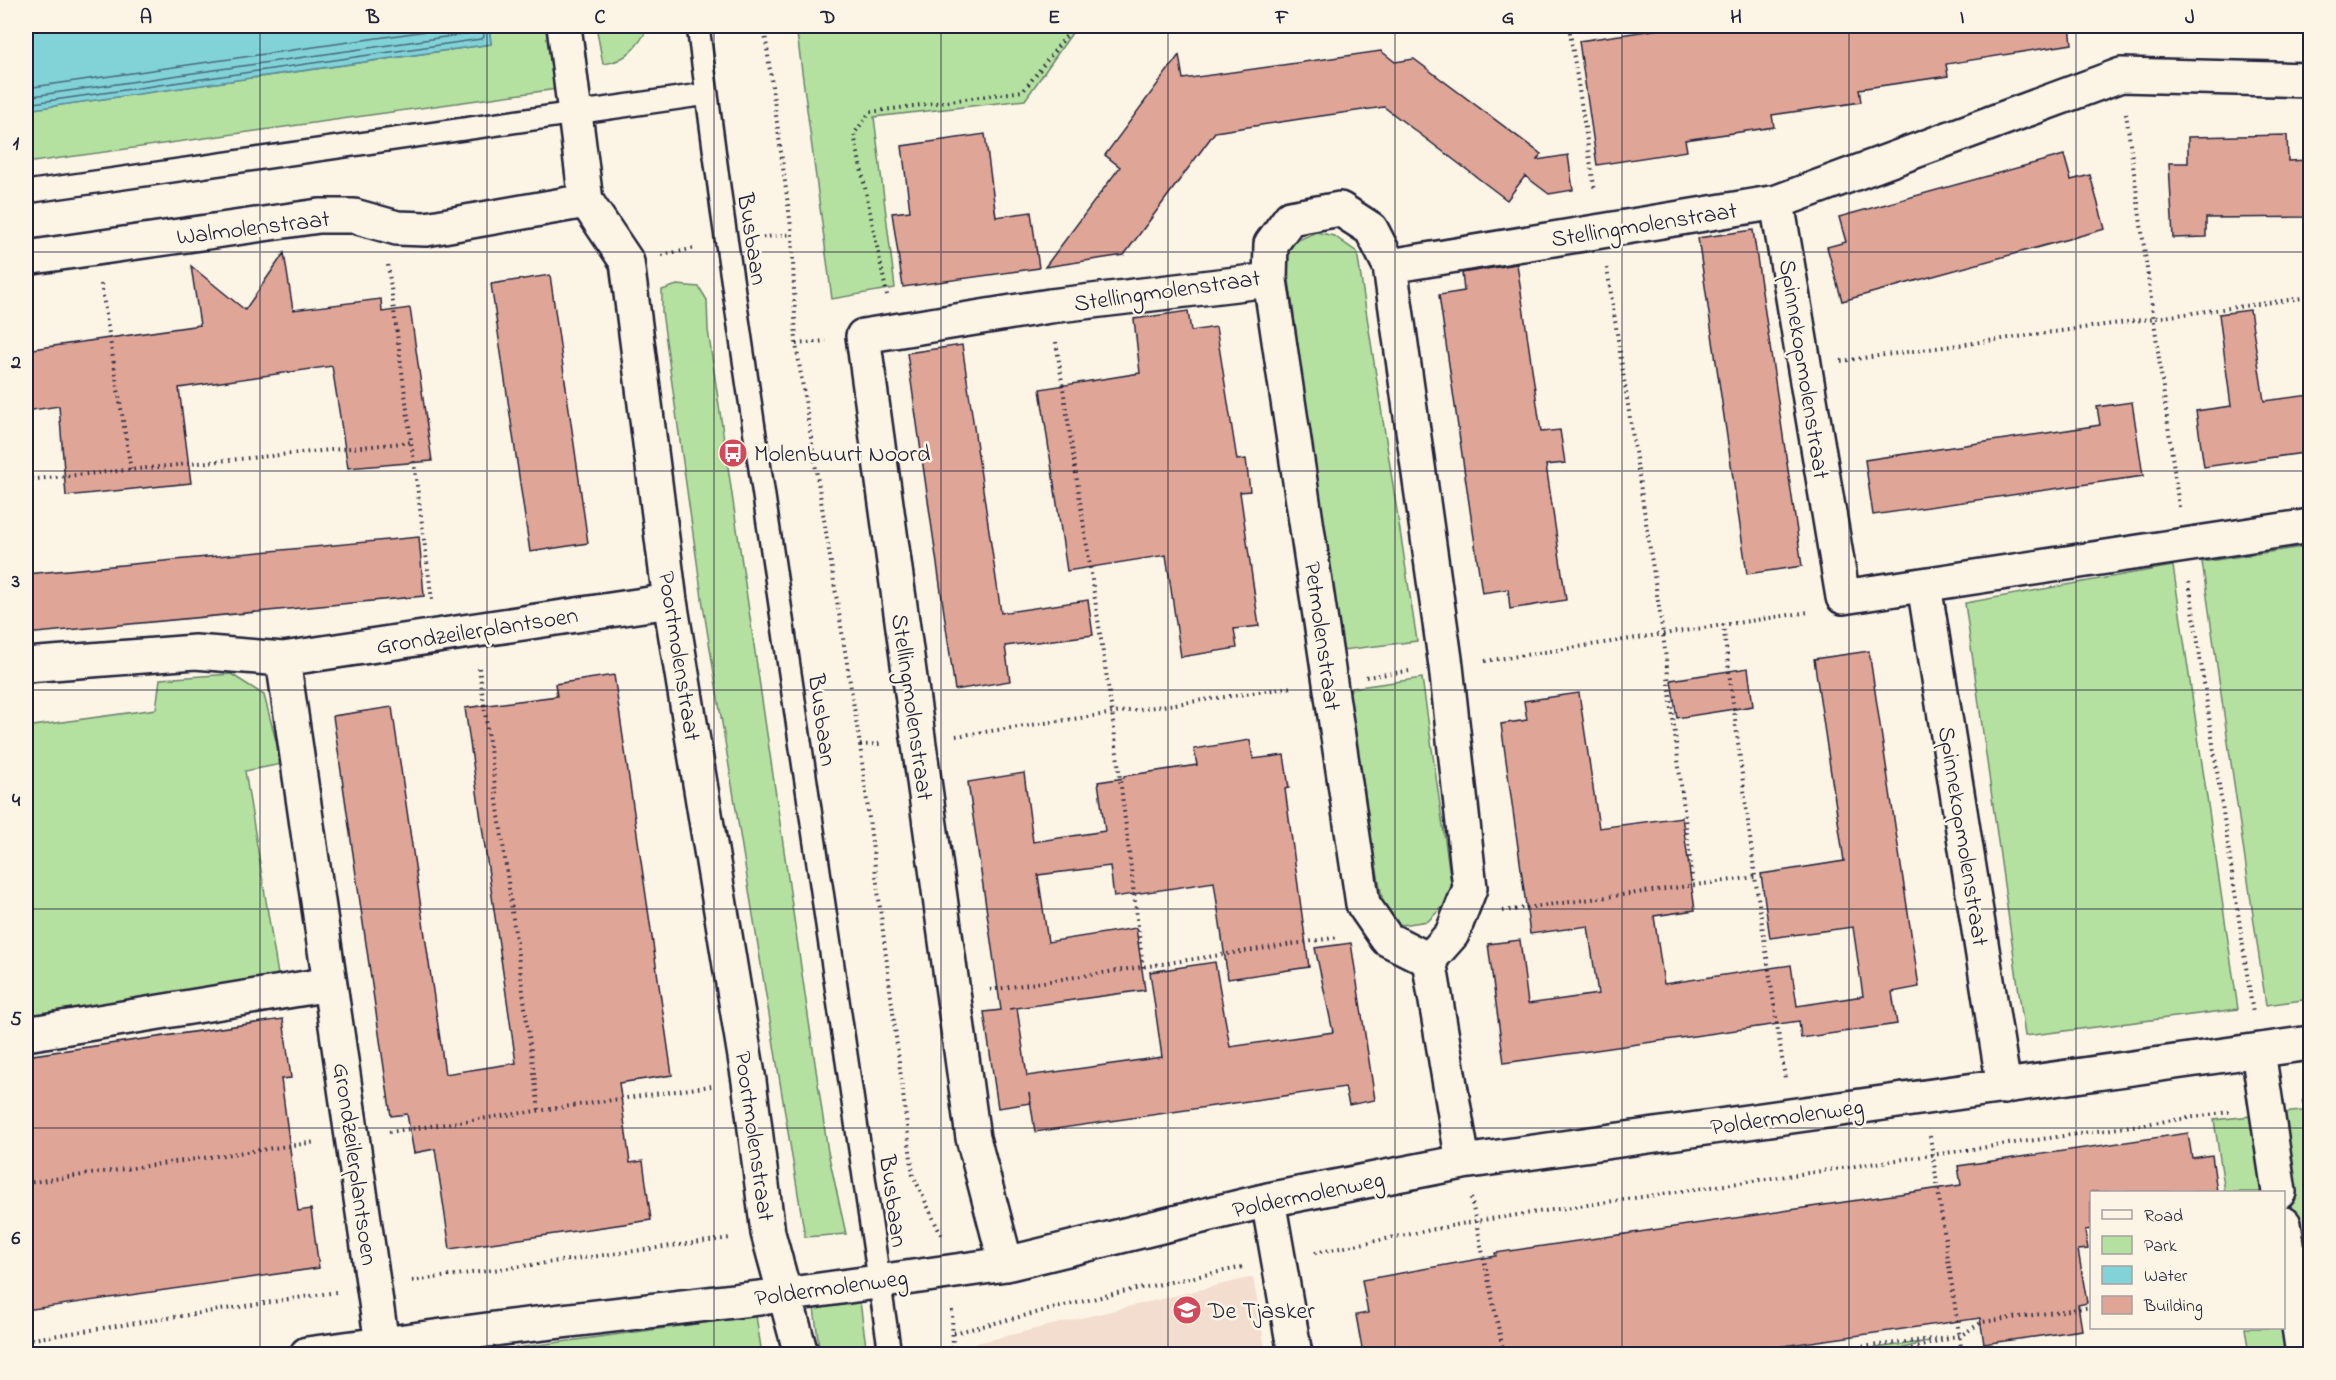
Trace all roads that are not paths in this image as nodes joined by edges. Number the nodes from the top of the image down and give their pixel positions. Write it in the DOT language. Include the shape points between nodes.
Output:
graph roads {
  1 [pos="564,26"];
  2 [pos="698,26"];
  3 [pos="2310,80"];
  4 [pos="707,94"];
  5 [pos="575,112"];
  6 [pos="26,192"];
  7 [pos="586,201"];
  8 [pos="1777,202"];
  9 [pos="26,258"];
  10 [pos="1390,266"];
  11 [pos="1270,280"];
  12 [pos="2310,526"];
  13 [pos="1924,585"];
  14 [pos="670,601"];
  15 [pos="283,659"];
  16 [pos="26,665"];
  17 [pos="1429,960"];
  18 [pos="330,984"];
  19 [pos="26,1034"];
  20 [pos="2310,1043"];
  21 [pos="2258,1051"];
  22 [pos="2004,1087"];
  23 [pos="1463,1162"];
  24 [pos="2279,1191"];
  25 [pos="1268,1200"];
  26 [pos="2285,1237"];
  27 [pos="1006,1264"];
  28 [pos="880,1280"];
  29 [pos="784,1295"];
  30 [pos="382,1344"];
  31 [pos="307,1354"];
  32 [pos="801,1354"];
  33 [pos="890,1354"];
  34 [pos="1295,1354"];
  35 [pos="2303,1354"];
  1 -- 5 [label="street, Poortmolenstraat"];
  2 -- 4 [label="lane, Busbaan"];
  3 -- 8 [label="street, Stellingmolenstraat" via="2121,75"];
  4 -- 5 [label="lane"];
  4 -- 28 [label="lane, Busbaan"];
  5 -- 6 [label="lane"];
  5 -- 7 [label="street, Poortmolenstraat"];
  7 -- 9 [label="street, Walmolenstraat" via="426,229 397,228 354,216 319,216"];
  7 -- 14 [label="street, Poortmolenstraat" via="627,262"];
  8 -- 10 [label="street, Stellingmolenstraat"];
  8 -- 13 [label="street, Spinnekopmolenstraat" via="1843,597"];
  10 -- 11 [label="street, Stellingmolenstraat" via="1371,229 1340,209 1290,218 1271,244"];
  10 -- 17 [label="street" via="1446,666 1470,888 1452,933"];
  11 -- 17 [label="street, Petmolenstraat" via="1363,904 1387,939"];
  11 -- 27 [label="street, Stellingmolenstraat" via="1050,306 863,336 973,1138"];
  12 -- 13 [label="street, Spinnekopmolenstraat"];
  13 -- 22 [label="street, Spinnekopmolenstraat"];
  14 -- 15 [label="street, Grondzeilerplantsoen"];
  14 -- 29 [label="street, Poortmolenstraat" via="747,1070 768,1233"];
  15 -- 16 [label="street, Grondzeilerplantsoen" via="195,652"];
  15 -- 18 [label="street, Grondzeilerplantsoen"];
  17 -- 23 [label="street"];
  18 -- 19 [label="street"];
  18 -- 30 [label="street, Grondzeilerplantsoen"];
  20 -- 21 [label="street, Poldermolenweg"];
  21 -- 22 [label="street, Poldermolenweg"];
  21 -- 24 [label="street"];
  22 -- 23 [label="street, Poldermolenweg"];
  23 -- 25 [label="street, Poldermolenweg"];
  25 -- 27 [label="street, Poldermolenweg"];
  25 -- 34 [label="street"];
  26 -- 35 [label="street"];
  27 -- 28 [label="street, Poldermolenweg"];
  28 -- 29 [label="street, Poldermolenweg"];
  28 -- 33 [label="lane, Busbaan"];
  29 -- 30 [label="street, Poldermolenweg"];
  29 -- 32 [label="street, Poortmolenstraat"];
  30 -- 31 [label="street, Poldermolenweg"];
}
